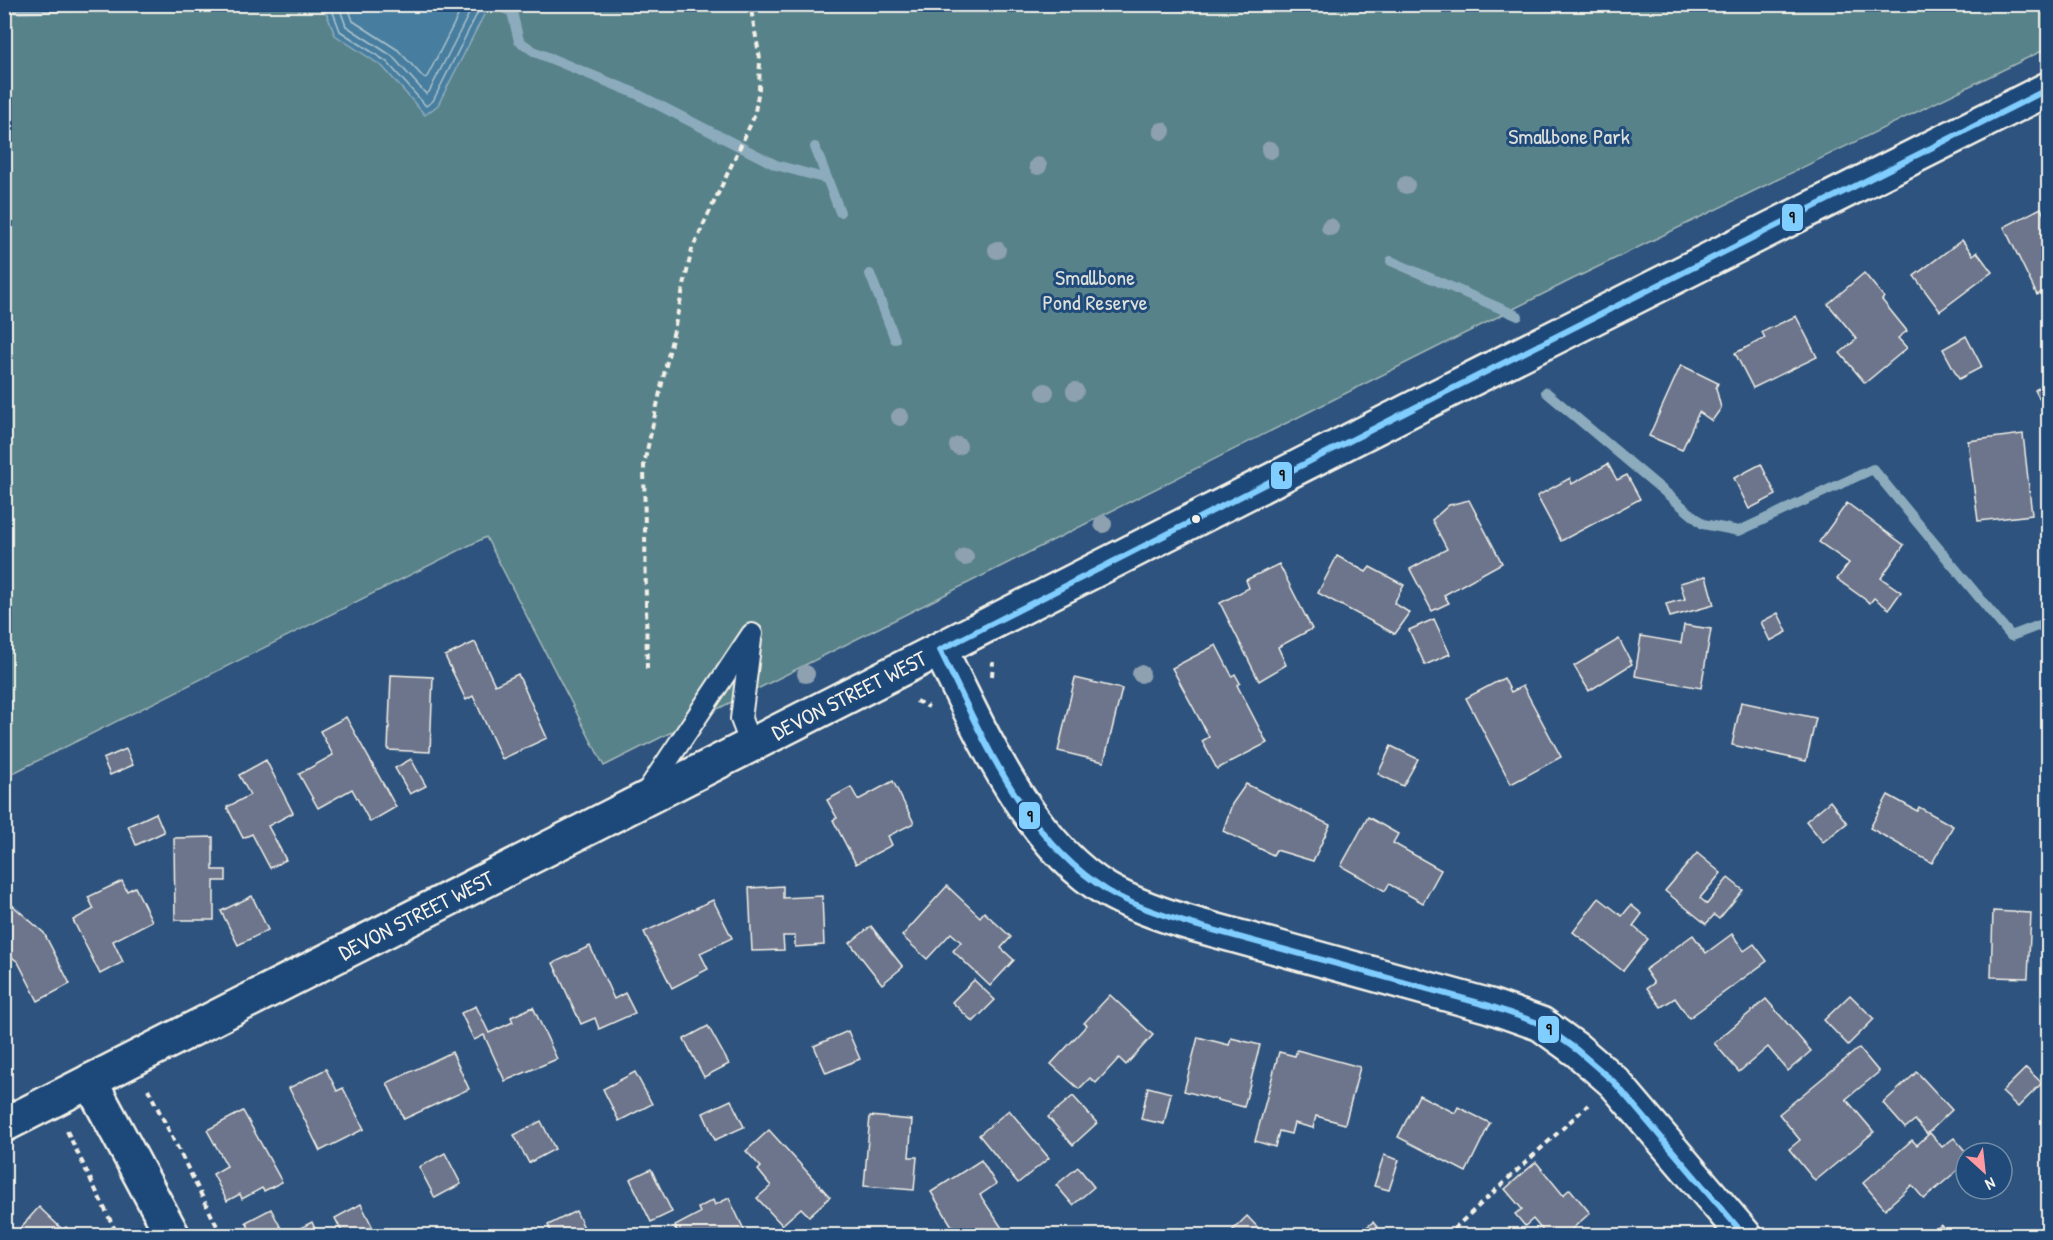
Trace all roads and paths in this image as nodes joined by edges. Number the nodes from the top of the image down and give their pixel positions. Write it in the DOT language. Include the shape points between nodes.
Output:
graph roads {
  1 [pos="750,4"];
  2 [pos="2049,89"];
  3 [pos="940,650"];
  4 [pos="647,669"];
  5 [pos="751,744"];
  6 [pos="641,801"];
  7 [pos="90,1081"];
  8 [pos="1614,1082"];
  9 [pos="146,1085"];
  10 [pos="4,1125"];
  11 [pos="67,1131"];
  12 [pos="118,1236"];
  13 [pos="173,1236"];
  14 [pos="222,1236"];
  15 [pos="1446,1236"];
  16 [pos="1745,1236"];
  1 -- 4 [label="path" via="760,59 754,117 692,249 644,464"];
  2 -- 3 [label="main road, DEVON STREET WEST"];
  3 -- 5 [label="main road, DEVON STREET WEST"];
  3 -- 8 [label="main road" via="1027,812 1066,858 1107,889 1149,910 1196,925 1490,1006 1541,1024"];
  5 -- 6 [label="main road, DEVON STREET WEST"];
  5 -- 6 [label="lane" via="741,719 752,634"];
  6 -- 7 [label="main road, DEVON STREET WEST"];
  7 -- 10 [label="main road, DEVON STREET WEST"];
  7 -- 13 [label="main road"];
  8 -- 15 [label="path"];
  8 -- 16 [label="main road"];
  9 -- 14 [label="path"];
  11 -- 12 [label="path"];
}
